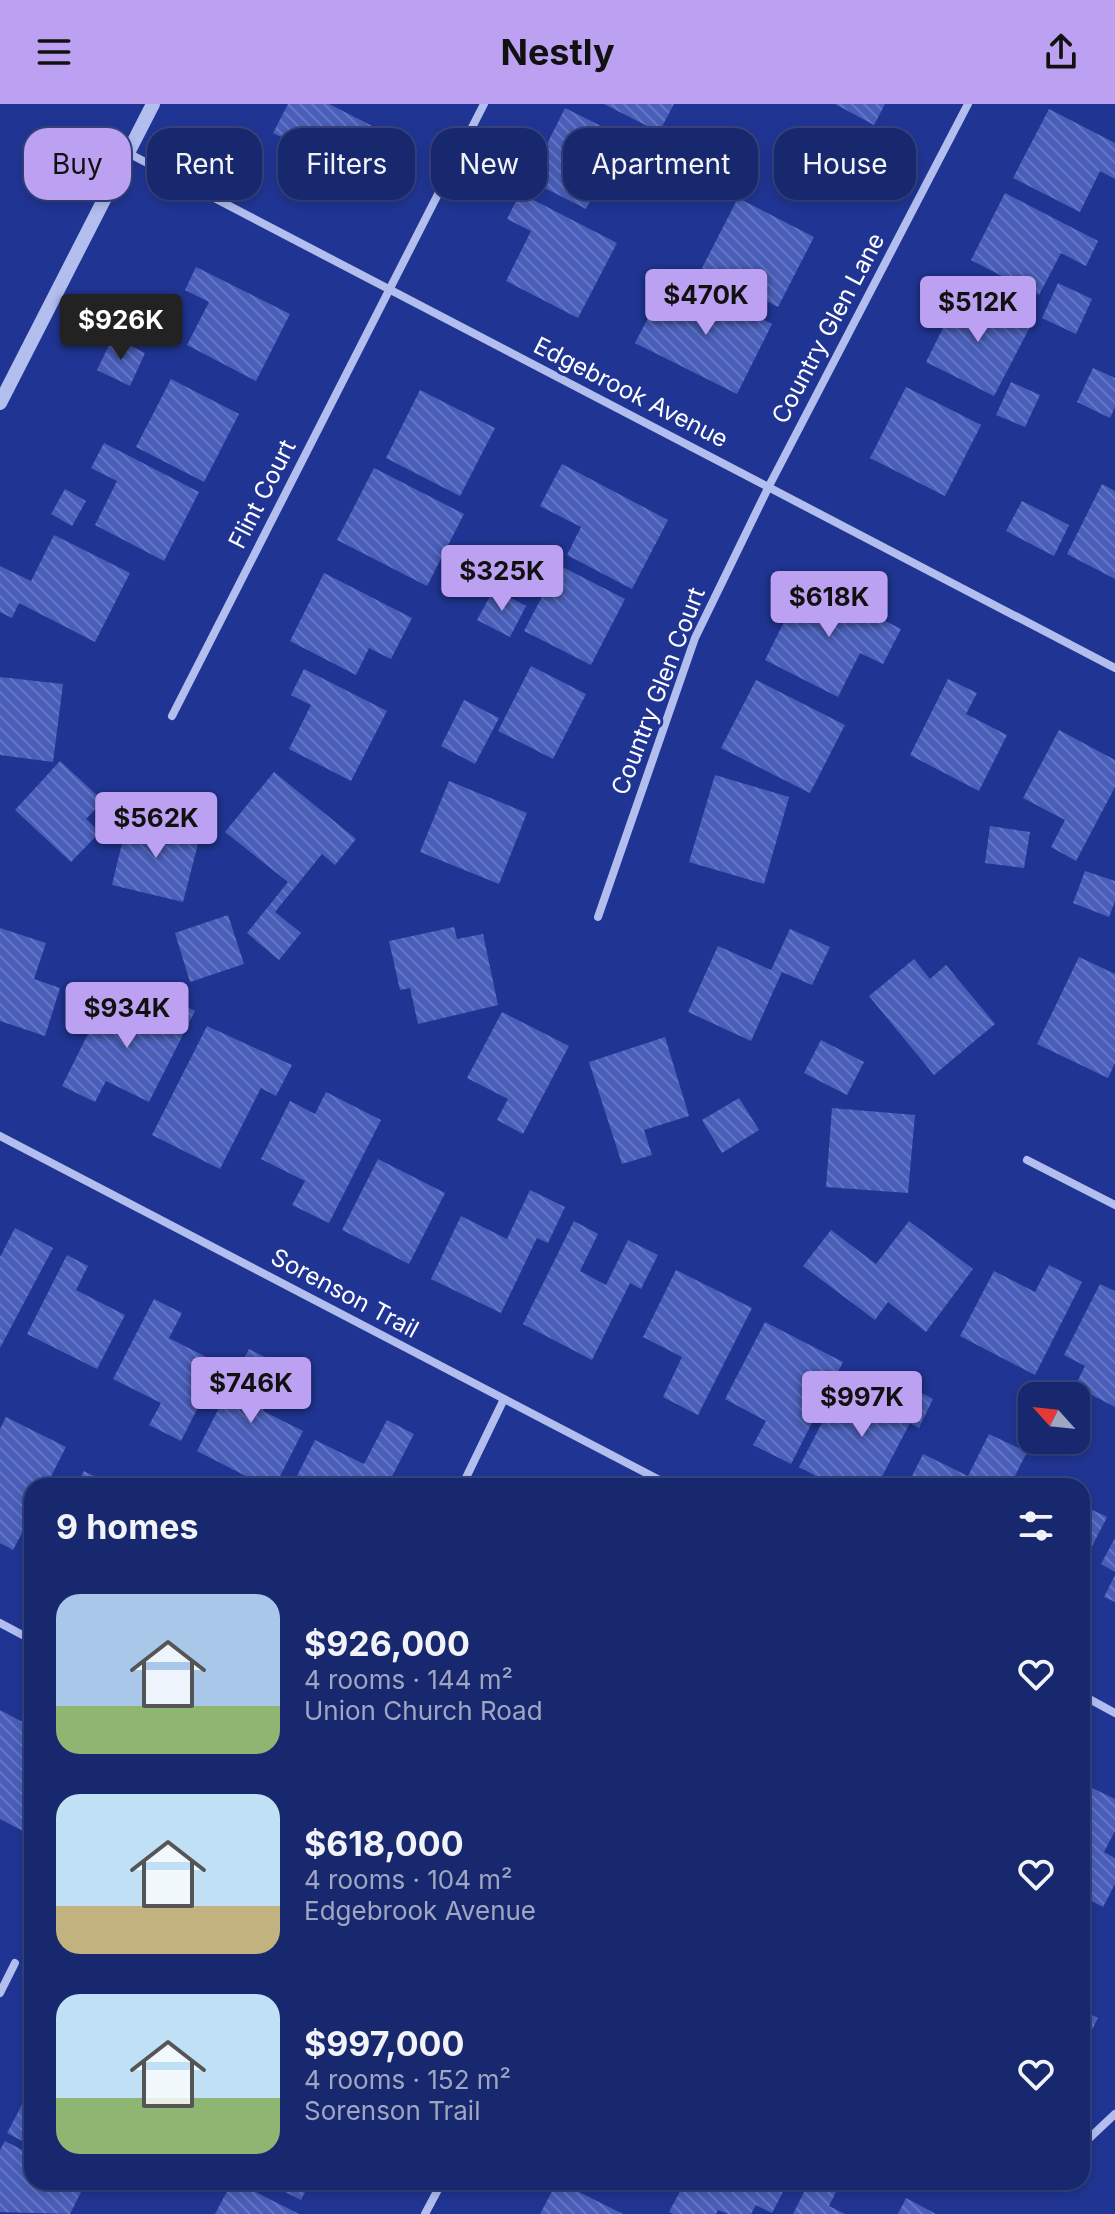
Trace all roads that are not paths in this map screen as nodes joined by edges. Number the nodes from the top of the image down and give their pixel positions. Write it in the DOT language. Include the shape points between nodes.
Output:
graph roads {
  1 [pos="153,104"];
  2 [pos="484,104"];
  3 [pos="968,104"];
  4 [pos="131,147"];
  5 [pos="131,155"];
  6 [pos="104,200"];
  7 [pos="388,290"];
  8 [pos="0,403"];
  9 [pos="769,486"];
  10 [pos="1115,668"];
  11 [pos="172,716"];
  12 [pos="598,917"];
  13 [pos="0,1136"];
  14 [pos="1027,1160"];
  15 [pos="1115,1205"];
  16 [pos="504,1399"];
  17 [pos="466,1478"];
  18 [pos="656,1478"];
  19 [pos="0,1623"];
  20 [pos="24,1636"];
  21 [pos="1090,1699"];
  22 [pos="1115,1713"];
  23 [pos="15,1963"];
  24 [pos="0,1993"];
  25 [pos="1115,2114"];
  26 [pos="1090,2137"];
  27 [pos="438,2190"];
  28 [pos="425,2214"];
  1 -- 4 [label="street"];
  2 -- 7 [label="street, Flint Court"];
  3 -- 9 [label="street, Country Glen Lane"];
  5 -- 7 [label="street, Edgebrook Avenue"];
  6 -- 8 [label="street"];
  7 -- 9 [label="street, Edgebrook Avenue"];
  7 -- 11 [label="street, Flint Court"];
  9 -- 10 [label="street, Edgebrook Avenue"];
  9 -- 12 [label="street, Country Glen Court" via="695,638"];
  13 -- 16 [label="street, Sorenson Trail"];
  14 -- 15 [label="street"];
  16 -- 17 [label="street"];
  16 -- 18 [label="street, Sorenson Trail"];
  19 -- 20 [label="street"];
  21 -- 22 [label="street"];
  23 -- 24 [label="street"];
  25 -- 26 [label="street"];
  27 -- 28 [label="street"];
}
